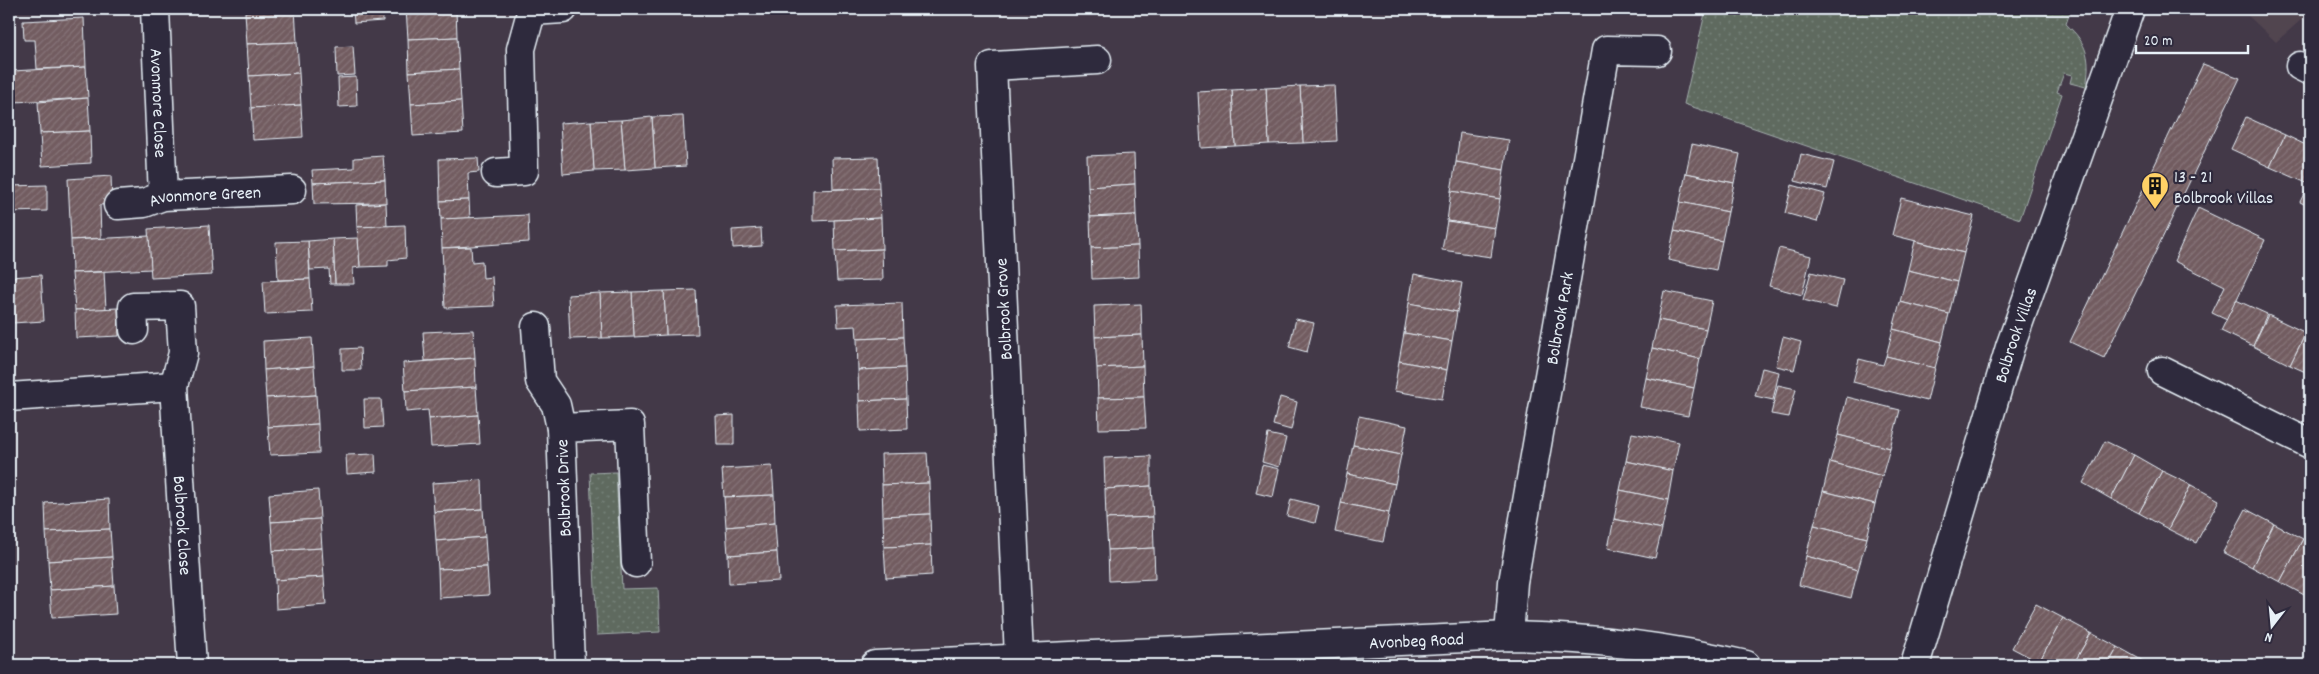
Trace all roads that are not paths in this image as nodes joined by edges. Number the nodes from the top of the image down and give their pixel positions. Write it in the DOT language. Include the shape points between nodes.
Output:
graph roads {
  1 [pos="155,9"];
  2 [pos="563,9"];
  3 [pos="2130,9"];
  4 [pos="532,10"];
  5 [pos="1657,51"];
  6 [pos="1097,60"];
  7 [pos="496,173"];
  8 [pos="292,190"];
  9 [pos="163,196"];
  10 [pos="118,205"];
  11 [pos="536,327"];
  12 [pos="134,330"];
  13 [pos="2162,371"];
  14 [pos="174,386"];
  15 [pos="9,396"];
  16 [pos="561,428"];
  17 [pos="2310,444"];
  18 [pos="636,562"];
  19 [pos="1509,636"];
  20 [pos="1019,657"];
  21 [pos="192,665"];
  22 [pos="570,665"];
  23 [pos="875,665"];
  24 [pos="1746,665"];
  25 [pos="1915,665"];
  1 -- 9 [label="street, Avonmore Close"];
  2 -- 4 [label="street"];
  3 -- 25 [label="street, Bolbrook Villas" via="2010,347"];
  4 -- 7 [label="street" via="521,49 524,171"];
  5 -- 19 [label="street, Bolbrook Park" via="1606,50 1513,582"];
  6 -- 20 [label="street, Bolbrook Grove" via="992,66"];
  8 -- 9 [label="street, Avonmore Green"];
  9 -- 10 [label="street, Avonmore Green" via="144,203"];
  11 -- 16 [label="street" via="540,380 556,405"];
  12 -- 14 [label="street, Bolbrook Close" via="133,306 180,306 183,353"];
  13 -- 17 [label="street"];
  14 -- 15 [label="street"];
  14 -- 21 [label="street, Bolbrook Close"];
  16 -- 18 [label="street, Bolbrook Drive" via="630,424"];
  16 -- 22 [label="street, Bolbrook Drive"];
  19 -- 20 [label="street, Avonbeg Road"];
  19 -- 24 [label="street, Avonbeg Road" via="1604,642"];
  20 -- 23 [label="street, Avonbeg Road"];
}
